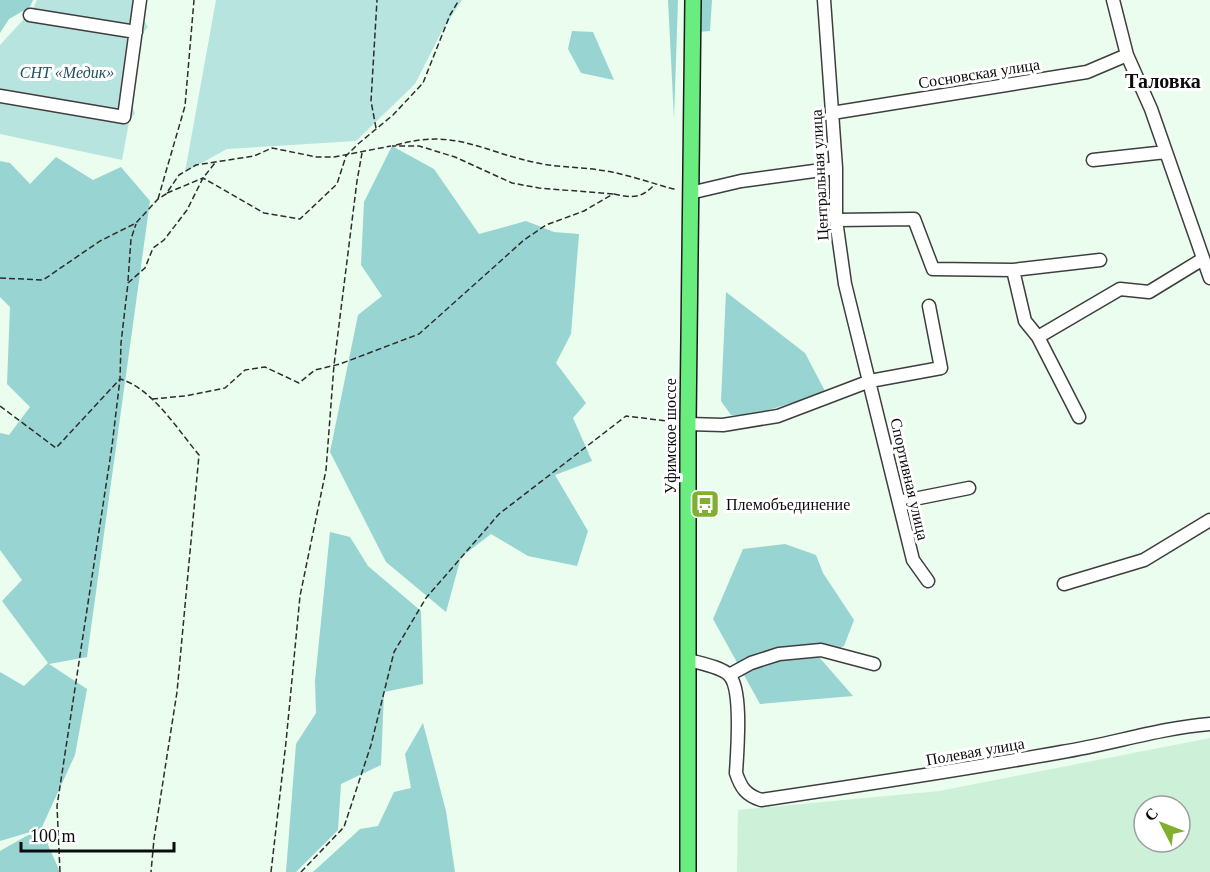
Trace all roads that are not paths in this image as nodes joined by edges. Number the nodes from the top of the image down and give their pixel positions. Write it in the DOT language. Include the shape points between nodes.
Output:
graph roads {
  1 [pos="140,0"];
  2 [pos="693,0"];
  3 [pos="826,0"];
  4 [pos="1113,0"];
  5 [pos="30,15"];
  6 [pos="136,32"];
  7 [pos="1128,55"];
  8 [pos="0,96"];
  9 [pos="832,113"];
  10 [pos="1166,152"];
  11 [pos="1093,160"];
  12 [pos="836,168"];
  13 [pos="690,193"];
  14 [pos="836,220"];
  15 [pos="1203,259"];
  16 [pos="1100,260"];
  17 [pos="1013,270"];
  18 [pos="1210,278"];
  19 [pos="929,306"];
  20 [pos="1038,337"];
  21 [pos="870,381"];
  22 [pos="1079,417"];
  23 [pos="688,424"];
  24 [pos="969,488"];
  25 [pos="899,502"];
  26 [pos="1210,520"];
  27 [pos="927,581"];
  28 [pos="1064,584"];
  29 [pos="689,660"];
  30 [pos="874,664"];
  31 [pos="729,675"];
  32 [pos="1210,724"];
  33 [pos="688,872"];
  1 -- 6 [label="street"];
  2 -- 13 [label="main road, Уфимское шоссе"];
  3 -- 9 [label="street, Центральная улица"];
  4 -- 7 [label="street"];
  5 -- 6 [label="street"];
  6 -- 8 [label="street" via="124,117"];
  7 -- 9 [label="street, Сосновская улица" via="1087,72"];
  7 -- 10 [label="street"];
  9 -- 12 [label="street, Центральная улица"];
  10 -- 11 [label="street"];
  10 -- 15 [label="street"];
  12 -- 13 [label="street" via="741,181"];
  12 -- 14 [label="street, Центральная улица"];
  13 -- 23 [label="main road, Уфимское шоссе"];
  14 -- 17 [label="street" via="914,219 933,269"];
  14 -- 21 [label="street, Центральная улица" via="845,284"];
  15 -- 18 [label="street"];
  15 -- 20 [label="street" via="1149,291 1120,289"];
  16 -- 17 [label="street"];
  17 -- 20 [label="street" via="1025,321"];
  19 -- 21 [label="street" via="941,368"];
  20 -- 22 [label="street"];
  21 -- 23 [label="street" via="778,416 723,425"];
  21 -- 25 [label="street, Спортивная улица"];
  23 -- 29 [label="main road, Уфимское шоссе"];
  24 -- 25 [label="street"];
  25 -- 27 [label="street, Спортивная улица" via="913,560"];
  26 -- 28 [label="street" via="1144,560"];
  29 -- 31 [label="street"];
  29 -- 33 [label="main road, Уфимское шоссе"];
  30 -- 31 [label="street" via="821,650 779,654"];
  31 -- 32 [label="street, Полевая улица" via="738,705 736,773 746,793 761,800 931,776"];
}
